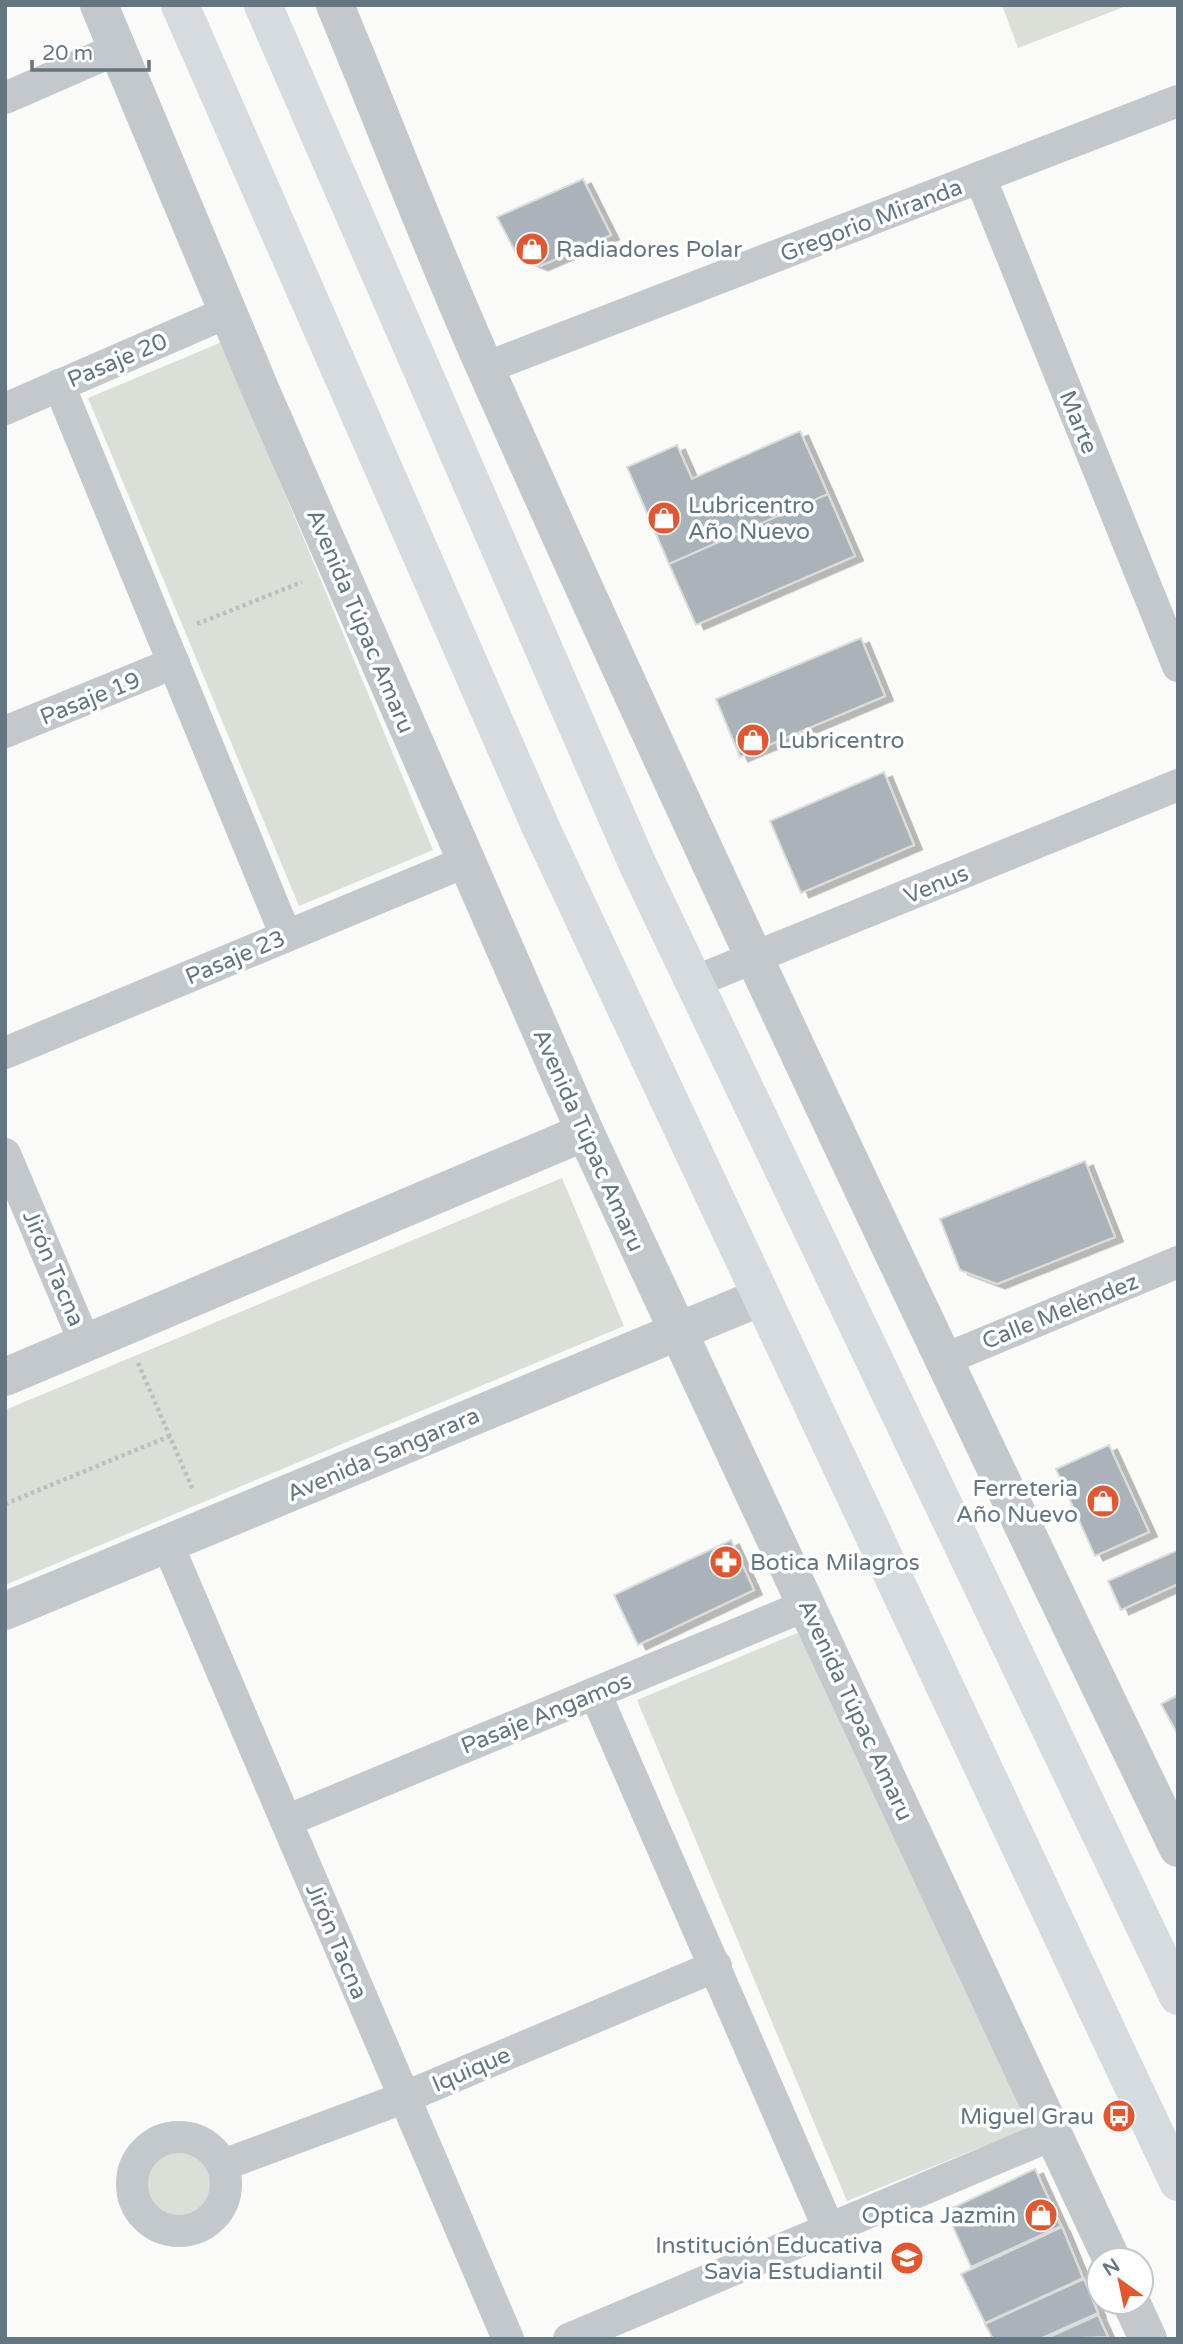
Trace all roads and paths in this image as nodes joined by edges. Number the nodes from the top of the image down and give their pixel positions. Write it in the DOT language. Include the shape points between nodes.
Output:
graph roads {
  1 [pos="99,5"];
  2 [pos="180,5"];
  3 [pos="263,5"];
  4 [pos="335,5"];
  5 [pos="117,49"];
  6 [pos="5,98"];
  7 [pos="1178,101"];
  8 [pos="980,177"];
  9 [pos="228,312"];
  10 [pos="485,368"];
  11 [pos="59,385"];
  12 [pos="5,409"];
  13 [pos="338,567"];
  14 [pos="169,651"];
  15 [pos="1178,666"];
  16 [pos="5,732"];
  17 [pos="1178,785"];
  18 [pos="465,862"];
  19 [pos="286,936"];
  20 [pos="755,957"];
  21 [pos="694,982"];
  22 [pos="5,1053"];
  23 [pos="585,1132"];
  24 [pos="5,1154"];
  25 [pos="1178,1262"];
  26 [pos="761,1297"];
  27 [pos="122,1327"];
  28 [pos="676,1332"];
  29 [pos="85,1343"];
  30 [pos="943,1360"];
  31 [pos="5,1377"];
  32 [pos="170,1436"];
  33 [pos="5,1504"];
  34 [pos="209,1526"];
  35 [pos="167,1544"];
  36 [pos="807,1605"];
  37 [pos="5,1611"];
  38 [pos="595,1693"];
  39 [pos="286,1821"];
  40 [pos="1178,1848"];
  41 [pos="716,1966"];
  42 [pos="1178,1996"];
  43 [pos="403,2098"];
  44 [pos="1054,2134"];
  45 [pos="223,2165"];
  46 [pos="1178,2182"];
  47 [pos="829,2229"];
  48 [pos="1106,2246"];
  49 [pos="1137,2316"];
  50 [pos="508,2339"];
  51 [pos="569,2339"];
  52 [pos="1148,2339"];
  1 -- 5 [label="street, Avenida Túpac Amaru"];
  2 -- 26 [label="highway" via="542,830"];
  3 -- 21 [label="highway" via="637,863"];
  4 -- 10 [label="street"];
  5 -- 6 [label="street"];
  5 -- 9 [label="street, Avenida Túpac Amaru"];
  7 -- 8 [label="street, Gregorio Miranda"];
  8 -- 10 [label="street, Gregorio Miranda"];
  8 -- 15 [label="street, Marte"];
  9 -- 11 [label="street, Pasaje 20"];
  9 -- 13 [label="street, Avenida Túpac Amaru"];
  10 -- 20 [label="street"];
  11 -- 12 [label="street, Pasaje 20"];
  11 -- 14 [label="street"];
  13 -- 14 [label="path"];
  13 -- 18 [label="street, Avenida Túpac Amaru"];
  14 -- 16 [label="street, Pasaje 19"];
  14 -- 19 [label="street"];
  17 -- 20 [label="street, Venus"];
  18 -- 19 [label="street, Pasaje 23"];
  18 -- 23 [label="street, Avenida Túpac Amaru"];
  19 -- 22 [label="street, Pasaje 23"];
  20 -- 21 [label="street, Venus"];
  20 -- 30 [label="street"];
  21 -- 42 [label="highway"];
  23 -- 27 [label="street"];
  23 -- 28 [label="street, Avenida Túpac Amaru"];
  24 -- 29 [label="street, Jirón Tacna"];
  25 -- 30 [label="street, Calle Meléndez"];
  26 -- 28 [label="street, Avenida Sangarara"];
  26 -- 46 [label="highway"];
  27 -- 29 [label="street"];
  27 -- 32 [label="path"];
  28 -- 34 [label="street, Avenida Sangarara"];
  28 -- 36 [label="street, Avenida Túpac Amaru"];
  29 -- 31 [label="street"];
  30 -- 40 [label="street"];
  32 -- 33 [label="path"];
  32 -- 34 [label="path"];
  34 -- 35 [label="street, Avenida Sangarara"];
  35 -- 37 [label="street, Avenida Sangarara"];
  35 -- 39 [label="street, Jirón Tacna"];
  36 -- 38 [label="street, Pasaje Angamos"];
  36 -- 44 [label="street, Avenida Túpac Amaru"];
  38 -- 39 [label="street, Pasaje Angamos"];
  38 -- 41 [label="street"];
  39 -- 43 [label="street, Jirón Tacna"];
  41 -- 43 [label="street, Iquique"];
  41 -- 47 [label="street"];
  43 -- 45 [label="street, Iquique"];
  43 -- 50 [label="street, Jirón Tacna"];
  44 -- 47 [label="street"];
  44 -- 48 [label="street, Avenida Túpac Amaru"];
  47 -- 51 [label="street"];
  49 -- 52 [label="street"];
}
